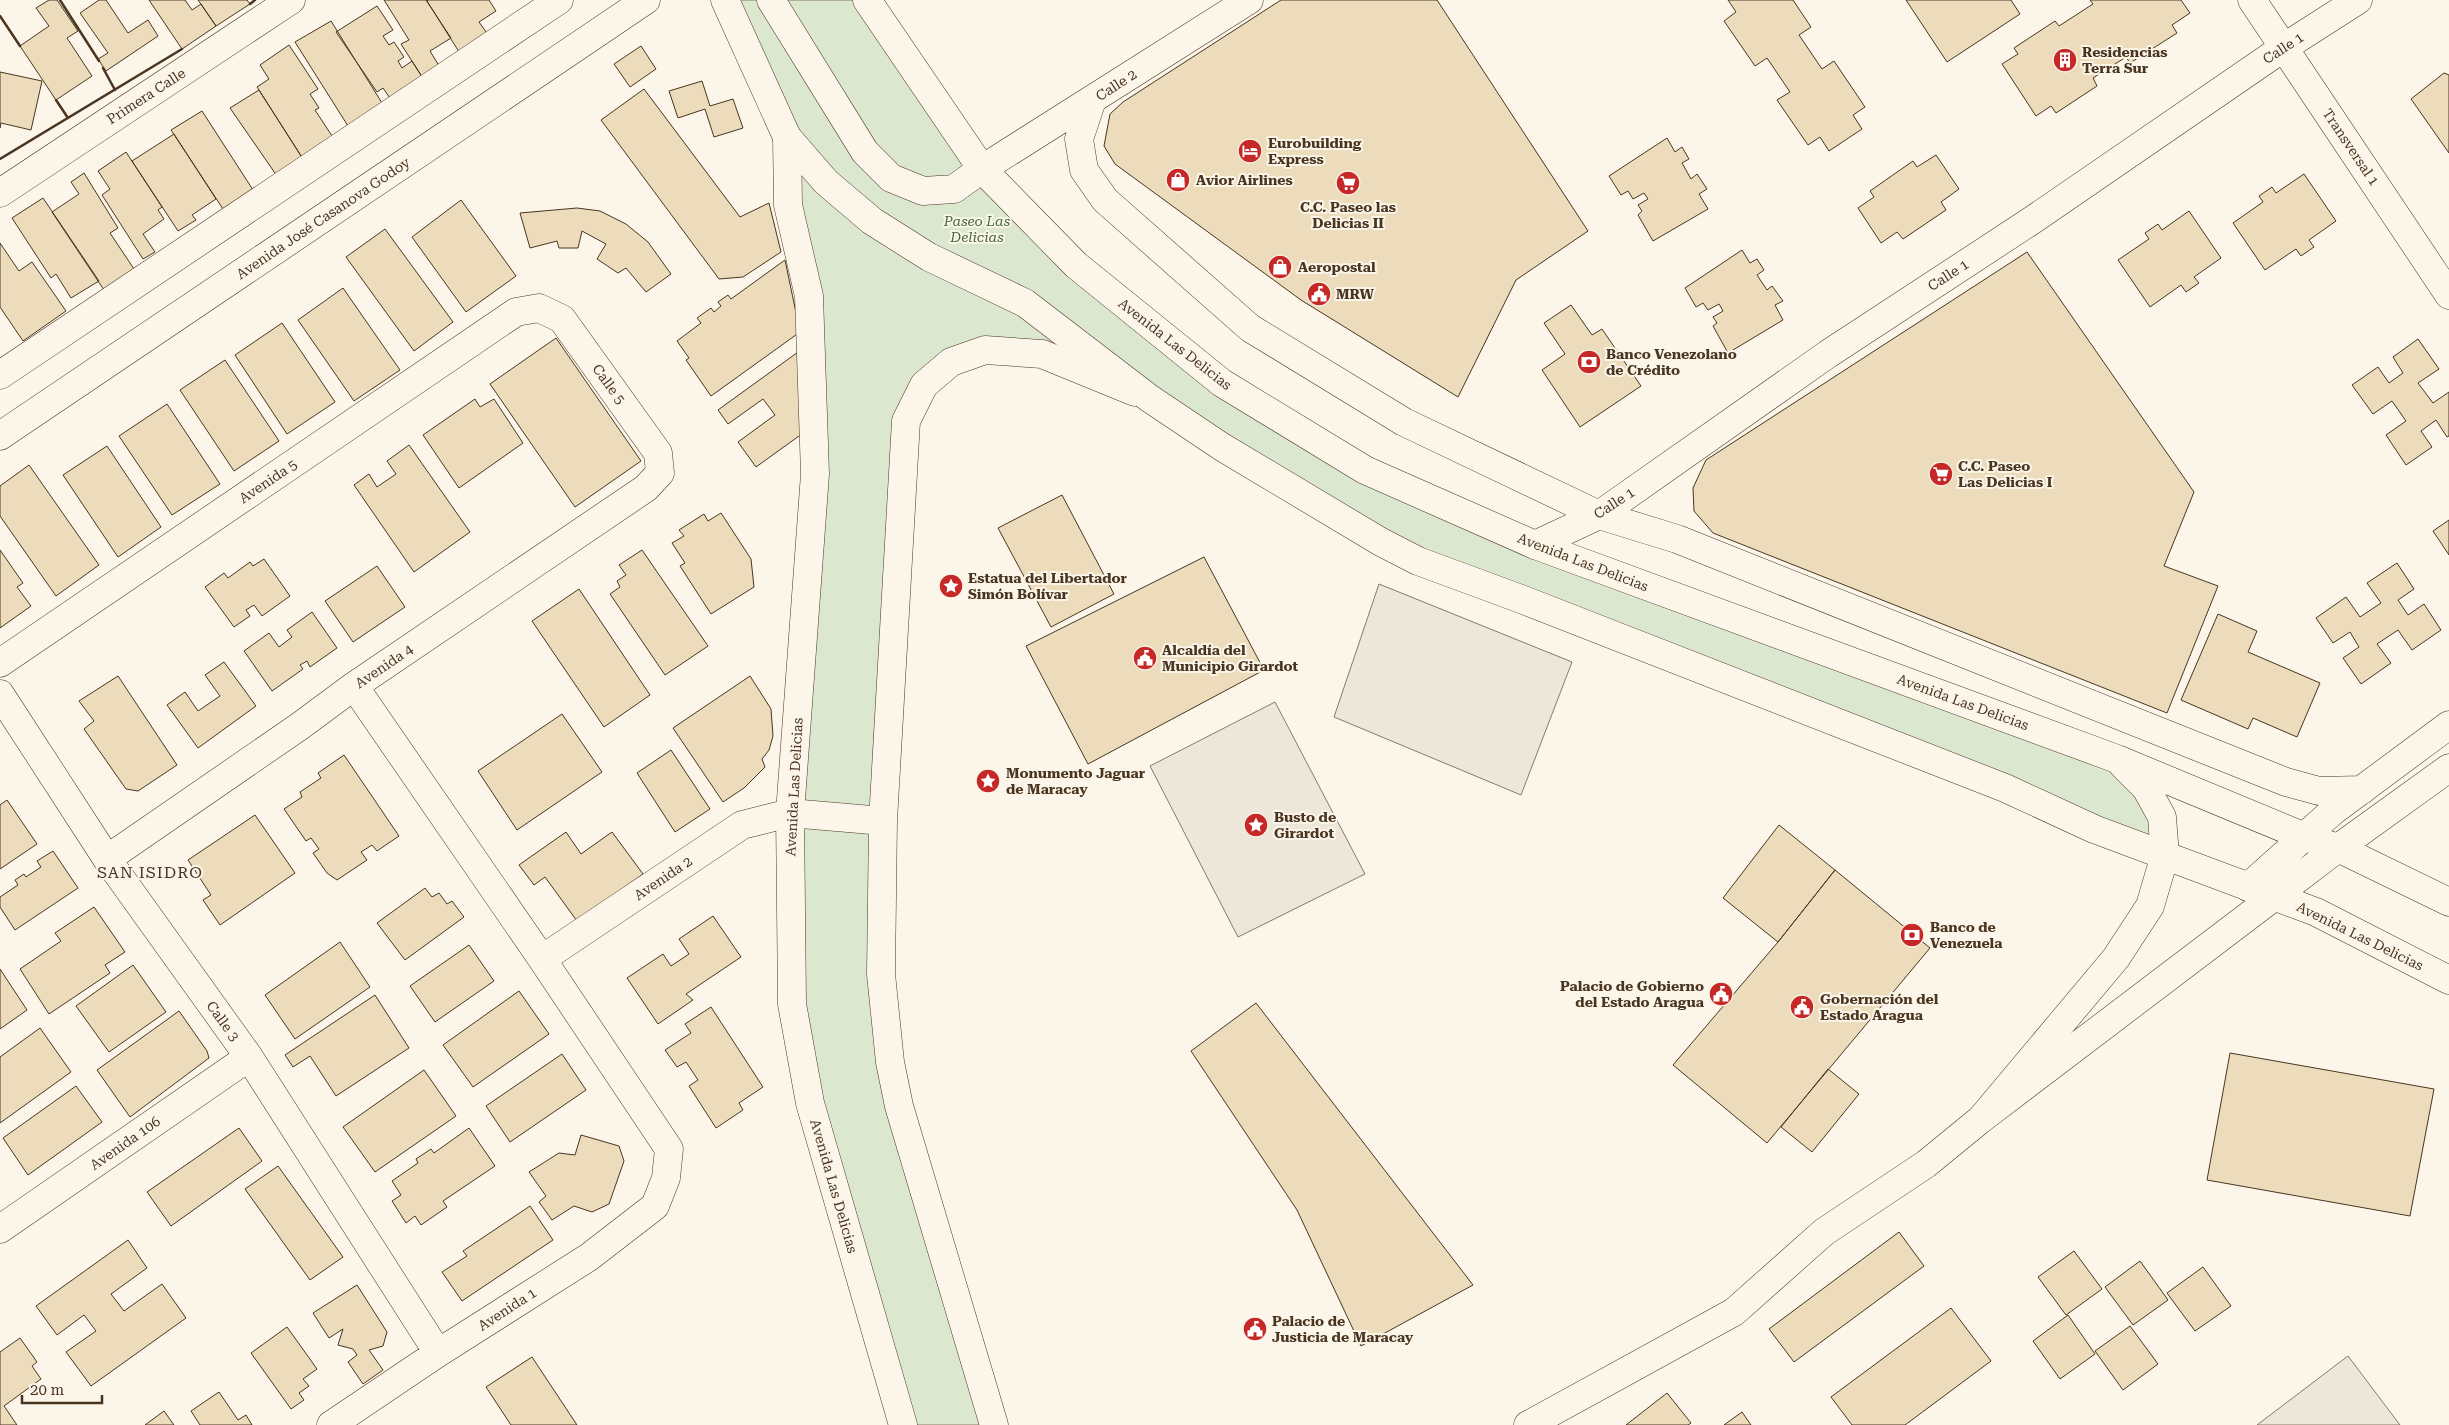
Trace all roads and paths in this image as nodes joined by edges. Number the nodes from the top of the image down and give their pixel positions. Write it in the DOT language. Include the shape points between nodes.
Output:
graph roads {
  1 [pos="292,0"];
  2 [pos="559,0"];
  3 [pos="646,0"];
  4 [pos="725,0"];
  5 [pos="770,0"];
  6 [pos="867,0"];
  7 [pos="1249,0"];
  8 [pos="2252,0"];
  9 [pos="2358,0"];
  10 [pos="2283,48"];
  11 [pos="1092,100"];
  12 [pos="788,137"];
  13 [pos="982,169"];
  14 [pos="0,193"];
  15 [pos="2449,295"];
  16 [pos="539,308"];
  17 [pos="0,375"];
  18 [pos="1149,398"];
  19 [pos="0,436"];
  20 [pos="660,473"];
  21 [pos="1599,515"];
  22 [pos="1535,545"];
  23 [pos="0,663"];
  24 [pos="354,686"];
  25 [pos="0,694"];
  26 [pos="2449,725"];
  27 [pos="2117,759"];
  28 [pos="2449,768"];
  29 [pos="2362,790"];
  30 [pos="790,814"];
  31 [pos="883,820"];
  32 [pos="2305,837"];
  33 [pos="2338,848"];
  34 [pos="2165,855"];
  35 [pos="107,859"];
  36 [pos="2248,887"];
  37 [pos="2276,896"];
  38 [pos="2449,902"];
  39 [pos="542,958"];
  40 [pos="2449,980"];
  41 [pos="249,1057"];
  42 [pos="1981,1119"];
  43 [pos="1,1225"];
  44 [pos="438,1353"];
  45 [pos="1540,1422"];
  46 [pos="331,1425"];
  47 [pos="903,1425"];
  48 [pos="994,1425"];
  1 -- 14 [label="street, Primera Calle"];
  2 -- 17 [label="street"];
  3 -- 19 [label="street, Avenida José Casanova Godoy"];
  4 -- 12 [label="street, Avenida Las Delicias"];
  5 -- 13 [label="street, Calle 2" via="865,152 890,178 923,192 954,189"];
  6 -- 13 [label="street, Avenida Las Delicias"];
  7 -- 11 [label="street, Calle 2"];
  8 -- 10 [label="street, Transversal 1"];
  9 -- 10 [label="street, Calle 1"];
  10 -- 15 [label="street, Transversal 1"];
  10 -- 21 [label="street, Calle 1" via="2031,221 1828,354"];
  11 -- 13 [label="street, Calle 2"];
  11 -- 21 [label="street" via="1079,139 1084,170 1105,200 1250,328 1404,422"];
  12 -- 18 [label="street, Avenida Las Delicias" via="826,182 872,221 929,257 1025,303"];
  12 -- 30 [label="street, Avenida Las Delicias" via="788,205 809,296 815,474"];
  13 -- 22 [label="street, Avenida Las Delicias" via="1076,265 1222,384 1365,470"];
  16 -- 20 [label="street, Calle 5" via="562,319 658,453"];
  16 -- 23 [label="street, Avenida 5" via="516,312"];
  18 -- 31 [label="street, Avenida Las Delicias" via="1042,354 985,350 951,362 924,385 906,421"];
  18 -- 34 [label="street, Avenida Las Delicias" via="1222,447 1381,542 1418,560 2005,788 2094,829"];
  20 -- 24 [label="street, Avenida 4" via="646,488"];
  21 -- 22 [label="street, Calle 1"];
  21 -- 29 [label="street" via="1677,539 2286,782 2318,791"];
  22 -- 27 [label="street, Avenida Las Delicias"];
  24 -- 35 [label="street, Avenida 4"];
  24 -- 39 [label="street, Avenida 1"];
  25 -- 35 [label="street, Calle 3"];
  26 -- 29 [label="street"];
  27 -- 32 [label="street, Avenida Las Delicias"];
  27 -- 34 [label="street" via="2146,788 2162,816"];
  28 -- 33 [label="street"];
  29 -- 32 [label="street"];
  30 -- 31 [label="street, Avenida 2"];
  30 -- 39 [label="street, Avenida 2" via="742,825"];
  30 -- 47 [label="street, Avenida Las Delicias" via="792,1004 809,1094"];
  31 -- 48 [label="street, Avenida Las Delicias" via="881,974 890,1062 900,1106"];
  32 -- 33 [label="street, Avenida Las Delicias"];
  32 -- 36 [label="street"];
  33 -- 37 [label="street"];
  33 -- 38 [label="street, Avenida Las Delicias"];
  34 -- 36 [label="street, Avenida Las Delicias"];
  34 -- 42 [label="street" via="2150,906 2116,958"];
  35 -- 41 [label="street, Calle 3"];
  36 -- 37 [label="street, Avenida Las Delicias"];
  37 -- 40 [label="street, Avenida Las Delicias" via="2316,912"];
  37 -- 42 [label="street"];
  39 -- 44 [label="street, Avenida 1" via="670,1149 666,1178 655,1206 596,1251"];
  41 -- 43 [label="street, Avenida 106"];
  41 -- 44 [label="street, Calle 3"];
  42 -- 45 [label="street" via="1926,1164 1824,1232 1734,1312"];
  44 -- 46 [label="street, Avenida 1"];
}
